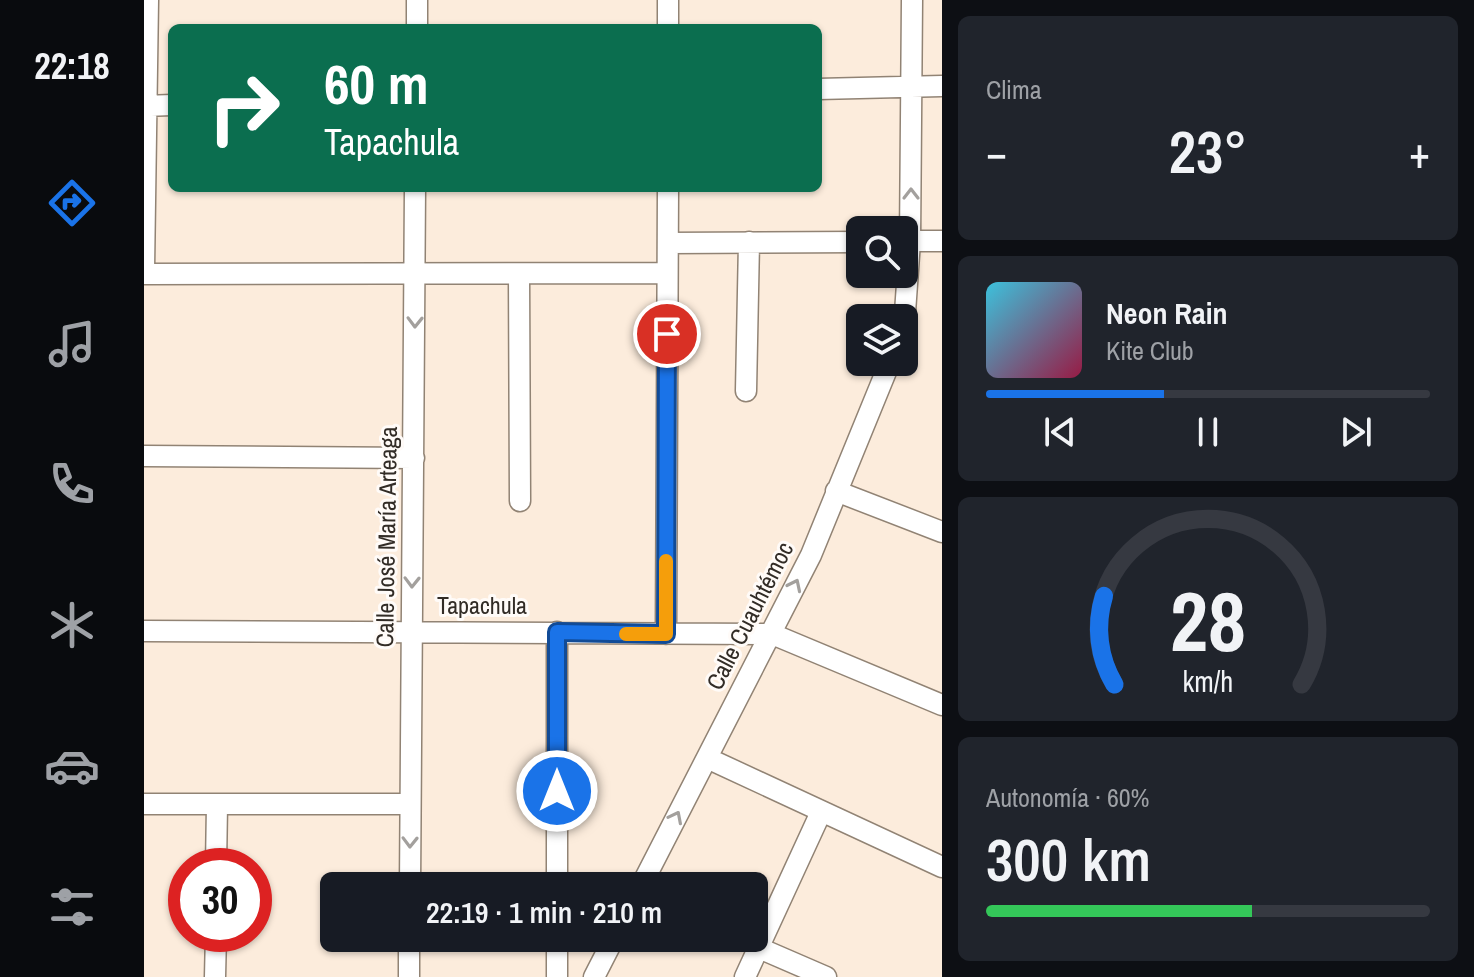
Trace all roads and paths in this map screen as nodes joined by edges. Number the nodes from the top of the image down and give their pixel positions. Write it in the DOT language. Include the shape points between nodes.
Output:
graph roads {
  1 [pos="148,0"];
  2 [pos="417,0"];
  3 [pos="668,0"];
  4 [pos="912,0"];
  5 [pos="417,24"];
  6 [pos="668,24"];
  7 [pos="911,86"];
  8 [pos="942,86"];
  9 [pos="822,89"];
  10 [pos="168,105"];
  11 [pos="145,106"];
  12 [pos="415,192"];
  13 [pos="668,192"];
  14 [pos="908,216"];
  15 [pos="918,241"];
  16 [pos="942,241"];
  17 [pos="749,242"];
  18 [pos="846,242"];
  19 [pos="668,243"];
  20 [pos="144,272"];
  21 [pos="667,273"];
  22 [pos="415,274"];
  23 [pos="519,274"];
  24 [pos="884,376"];
  25 [pos="746,391"];
  26 [pos="144,456"];
  27 [pos="414,458"];
  28 [pos="836,491"];
  29 [pos="520,501"];
  30 [pos="942,532"];
  31 [pos="144,631"];
  32 [pos="412,632"];
  33 [pos="557,632"];
  34 [pos="666,634"];
  35 [pos="772,634"];
  36 [pos="942,705"];
  37 [pos="707,758"];
  38 [pos="144,804"];
  39 [pos="410,804"];
  40 [pos="217,805"];
  41 [pos="821,812"];
  42 [pos="216,848"];
  43 [pos="942,867"];
  44 [pos="410,872"];
  45 [pos="557,872"];
  46 [pos="648,872"];
  47 [pos="768,928"];
  48 [pos="216,952"];
  49 [pos="409,952"];
  50 [pos="557,952"];
  51 [pos="607,952"];
  52 [pos="757,952"];
  53 [pos="768,952"];
  54 [pos="215,977"];
  55 [pos="409,977"];
  56 [pos="557,977"];
  57 [pos="594,977"];
  58 [pos="745,977"];
  59 [pos="826,977"];
  1 -- 11 [label="street"];
  2 -- 5 [label="street"];
  3 -- 6 [label="street"];
  4 -- 7 [label="street"];
  7 -- 8 [label="street"];
  7 -- 9 [label="street"];
  14 -- 7 [label="street, one-way"];
  10 -- 11 [label="street"];
  11 -- 20 [label="street"];
  12 -- 22 [label="street, Calle José María Arteaga"];
  13 -- 19 [label="street"];
  15 -- 16 [label="street"];
  17 -- 18 [label="street"];
  17 -- 19 [label="street"];
  17 -- 25 [label="street"];
  19 -- 21 [label="street"];
  20 -- 22 [label="street"];
  21 -- 23 [label="street"];
  21 -- 34 [label="street"];
  22 -- 23 [label="street"];
  22 -- 27 [label="street, Calle José María Arteaga, one-way"];
  23 -- 29 [label="street"];
  24 -- 28 [label="street, Calle Cuauhtémoc"];
  26 -- 27 [label="street"];
  27 -- 32 [label="street, Calle José María Arteaga, one-way"];
  28 -- 30 [label="street"];
  35 -- 28 [label="street, Calle Cuauhtémoc, one-way"];
  31 -- 32 [label="street, Tapachula"];
  32 -- 33 [label="street, Tapachula"];
  32 -- 39 [label="street, Calle José María Arteaga"];
  33 -- 34 [label="street, Tapachula"];
  33 -- 45 [label="street"];
  34 -- 35 [label="street, Tapachula"];
  35 -- 36 [label="street"];
  35 -- 37 [label="street, Calle Cuauhtémoc"];
  37 -- 41 [label="street"];
  46 -- 37 [label="street, Calle Cuauhtémoc, one-way"];
  38 -- 40 [label="street"];
  39 -- 40 [label="street"];
  39 -- 44 [label="street, Calle José María Arteaga, one-way"];
  40 -- 42 [label="street"];
  41 -- 43 [label="street"];
  41 -- 47 [label="street"];
  48 -- 54 [label="street"];
  49 -- 55 [label="street"];
  50 -- 56 [label="street"];
  51 -- 57 [label="street"];
  52 -- 58 [label="street"];
  53 -- 59 [label="street"];
}
